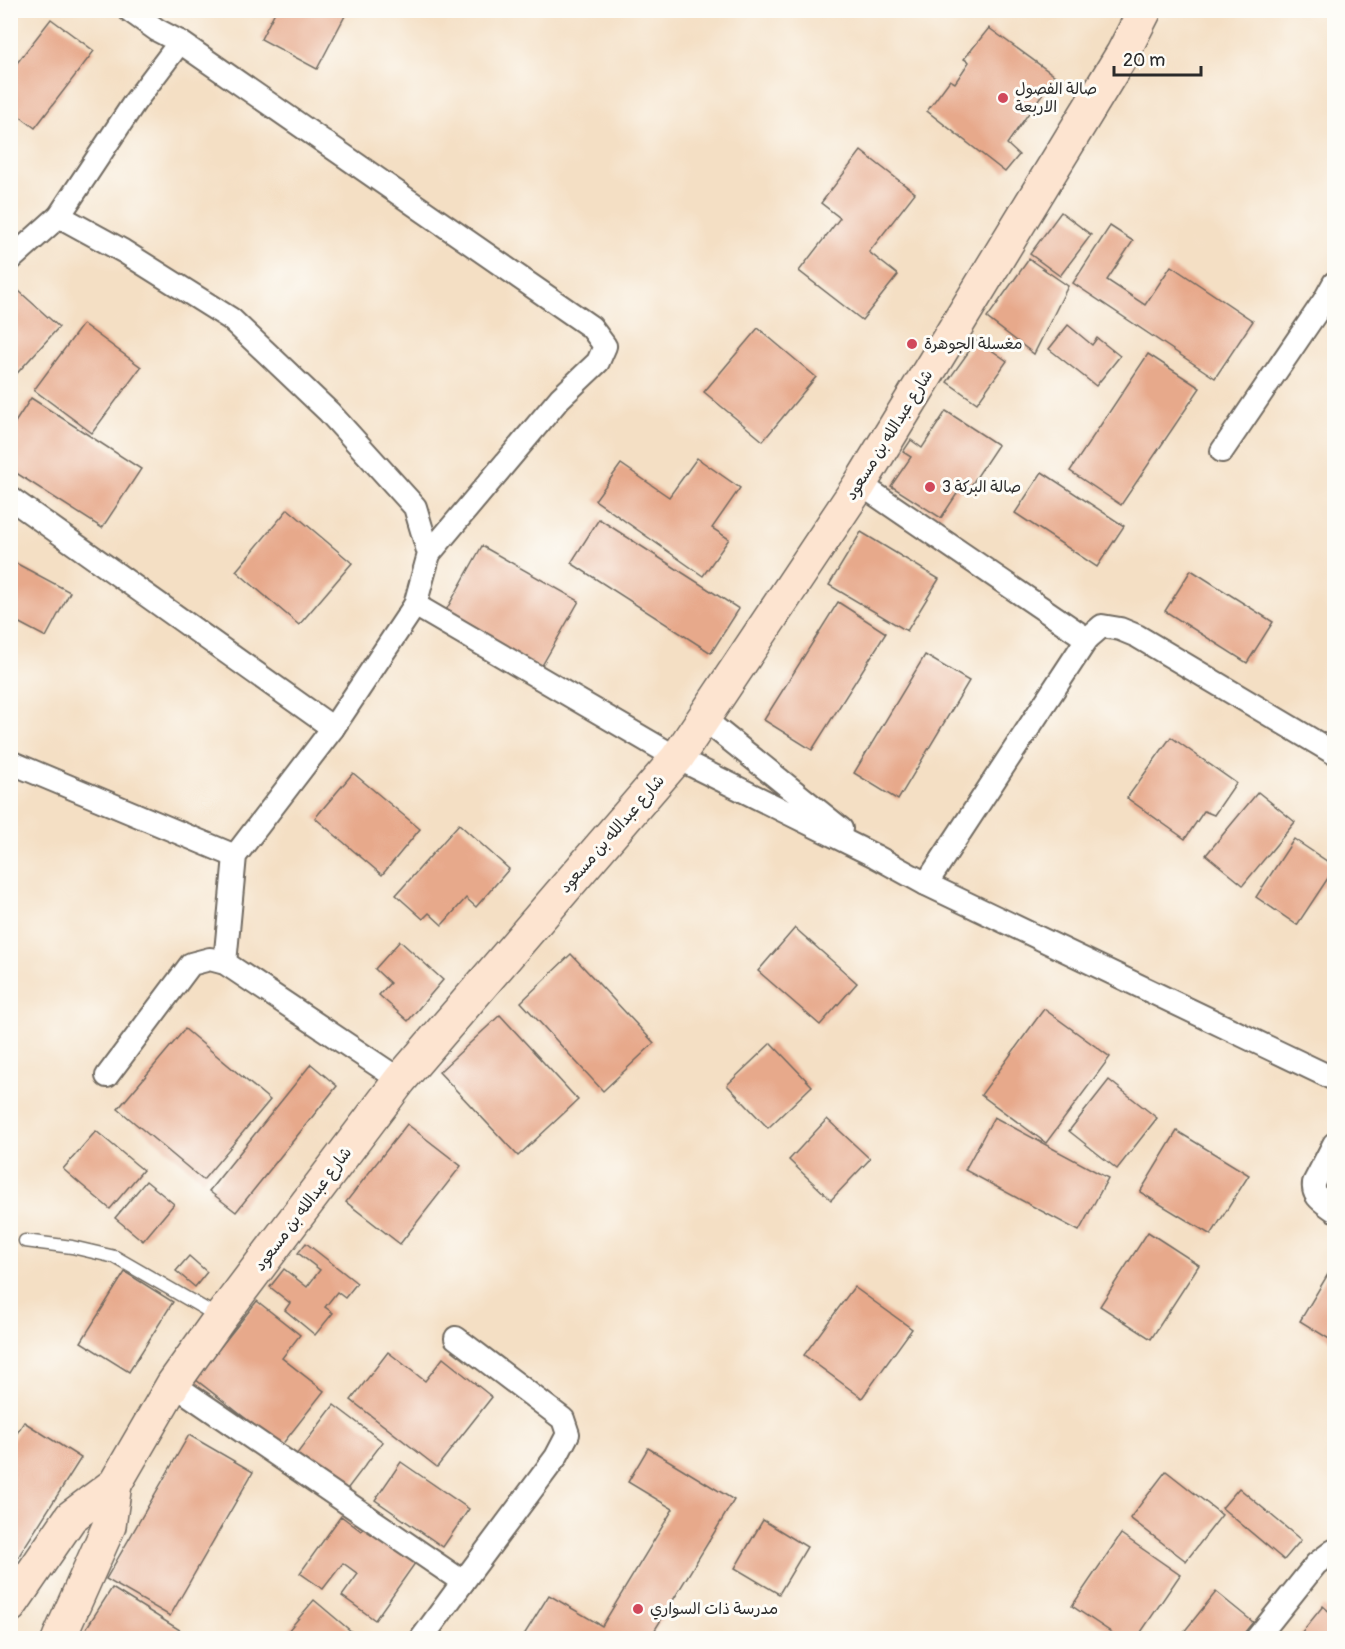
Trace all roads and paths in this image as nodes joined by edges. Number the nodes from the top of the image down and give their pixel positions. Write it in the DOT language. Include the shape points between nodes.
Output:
graph roads {
  1 [pos="129,10"];
  2 [pos="1145,10"];
  3 [pos="180,42"];
  4 [pos="58,216"];
  5 [pos="10,260"];
  6 [pos="1331,297"];
  7 [pos="1222,451"];
  8 [pos="860,484"];
  9 [pos="10,498"];
  10 [pos="429,554"];
  11 [pos="415,605"];
  12 [pos="1087,639"];
  13 [pos="704,719"];
  14 [pos="333,728"];
  15 [pos="1335,753"];
  16 [pos="677,758"];
  17 [pos="10,762"];
  18 [pos="235,856"];
  19 [pos="875,856"];
  20 [pos="926,884"];
  21 [pos="225,963"];
  22 [pos="107,1076"];
  23 [pos="1335,1079"];
  24 [pos="400,1080"];
  25 [pos="1335,1144"];
  26 [pos="1335,1210"];
  27 [pos="25,1241"];
  28 [pos="220,1318"];
  29 [pos="456,1338"];
  30 [pos="173,1384"];
  31 [pos="115,1484"];
  32 [pos="1335,1552"];
  33 [pos="463,1581"];
  34 [pos="10,1606"];
  35 [pos="59,1638"];
  36 [pos="422,1638"];
  37 [pos="1257,1638"];
  1 -- 3 [label="street"];
  2 -- 8 [label="street, شارع عبدالله بن مسعود" via="1123,53"];
  3 -- 4 [label="street"];
  3 -- 10 [label="street" via="591,327 604,346 598,362 560,398"];
  4 -- 5 [label="street"];
  4 -- 10 [label="street" via="123,251 231,320 329,412 415,507"];
  6 -- 7 [label="street"];
  8 -- 12 [label="street"];
  8 -- 13 [label="street, شارع عبدالله بن مسعود"];
  9 -- 14 [label="street"];
  10 -- 11 [label="street"];
  11 -- 14 [label="street"];
  11 -- 16 [label="street"];
  12 -- 15 [label="street" via="1102,626 1137,636"];
  12 -- 20 [label="street"];
  13 -- 16 [label="street, شارع عبدالله بن مسعود"];
  13 -- 19 [label="street"];
  14 -- 18 [label="street"];
  16 -- 19 [label="street"];
  16 -- 24 [label="street, شارع عبدالله بن مسعود"];
  17 -- 18 [label="street"];
  18 -- 21 [label="street"];
  19 -- 20 [label="street"];
  20 -- 23 [label="street"];
  21 -- 22 [label="street" via="210,959 191,964"];
  21 -- 24 [label="street"];
  24 -- 28 [label="street, شارع عبدالله بن مسعود"];
  25 -- 26 [label="street" via="1313,1189"];
  27 -- 28 [label="lane" via="115,1257"];
  28 -- 30 [label="street, شارع عبدالله بن مسعود"];
  29 -- 33 [label="street" via="563,1419 568,1434 556,1457"];
  30 -- 31 [label="street, شارع عبدالله بن مسعود"];
  30 -- 33 [label="street"];
  31 -- 34 [label="street, شارع عبدالله بن مسعود" via="71,1517"];
  31 -- 35 [label="street" via="109,1526"];
  32 -- 37 [label="street" via="1316,1564"];
  33 -- 36 [label="street"];
}
